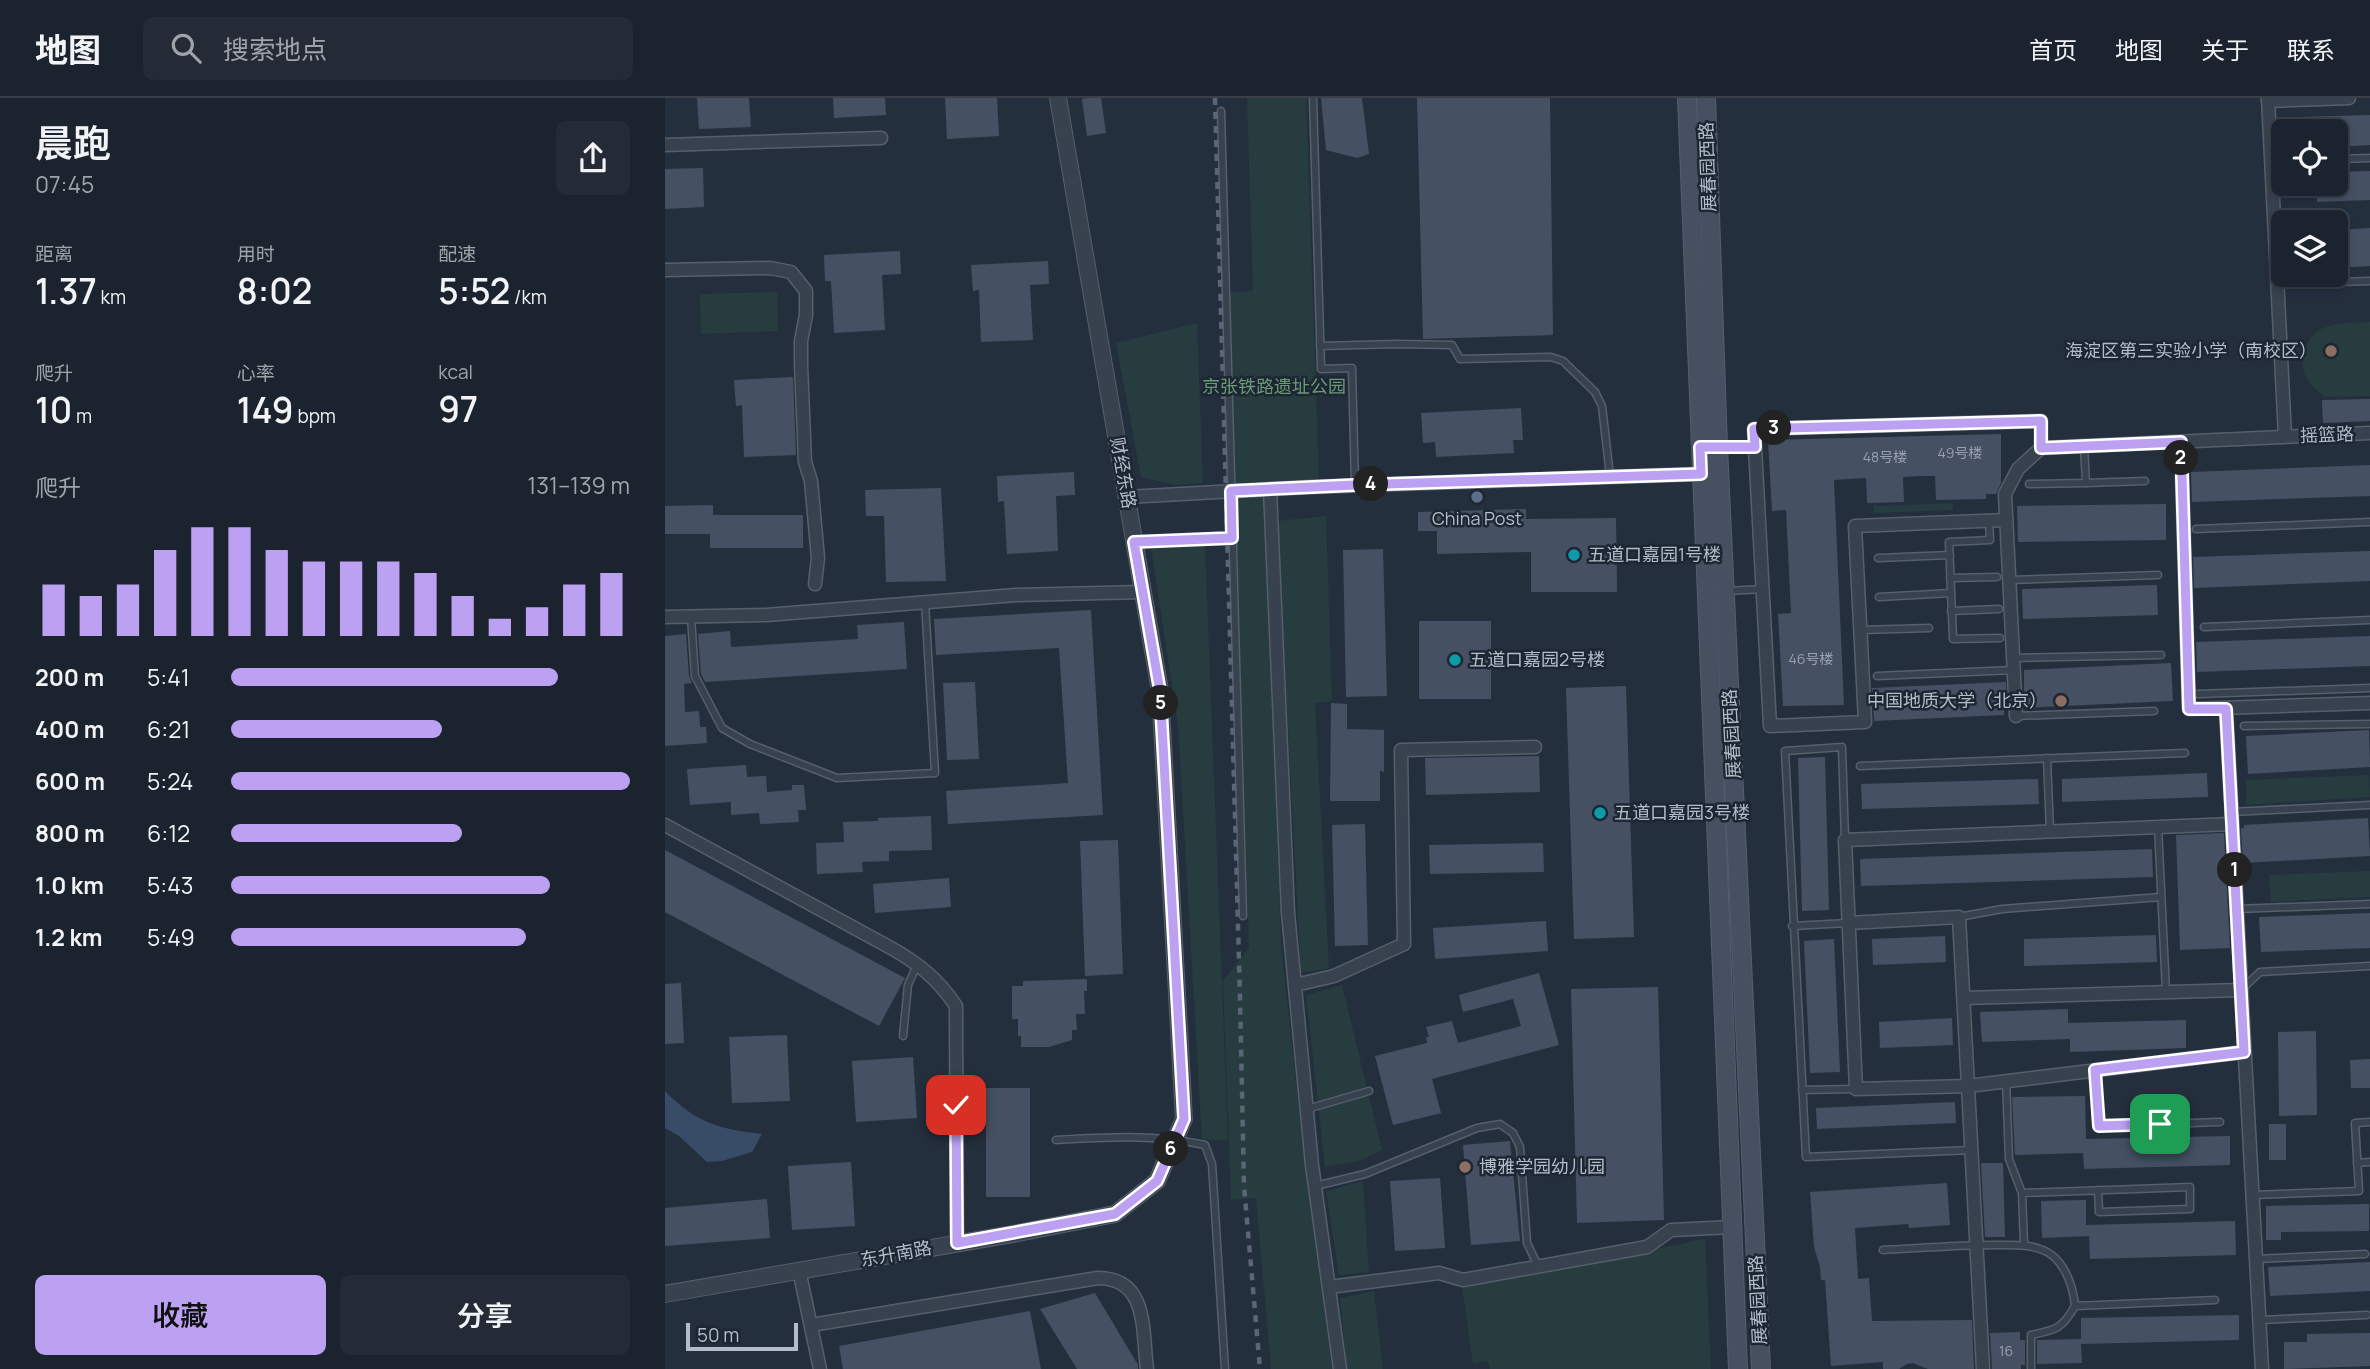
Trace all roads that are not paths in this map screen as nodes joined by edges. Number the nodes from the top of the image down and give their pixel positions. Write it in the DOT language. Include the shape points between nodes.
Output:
graph roads {
  1 [pos="1058,98"];
  2 [pos="1313,98"];
  3 [pos="1687,98"];
  4 [pos="1706,98"];
  5 [pos="2349,98"];
  6 [pos="2268,99"];
  7 [pos="1221,111"];
  8 [pos="2271,119"];
  9 [pos="881,138"];
  10 [pos="665,145"];
  11 [pos="2370,158"];
  12 [pos="2348,159"];
  13 [pos="665,270"];
  14 [pos="2370,281"];
  15 [pos="2348,282"];
  16 [pos="2277,287"];
  17 [pos="1320,346"];
  18 [pos="2370,433"];
  19 [pos="2285,436"];
  20 [pos="2181,442"];
  21 [pos="2084,446"];
  22 [pos="1709,447"];
  23 [pos="1755,447"];
  24 [pos="2041,448"];
  25 [pos="1701,474"];
  26 [pos="1610,476"];
  27 [pos="2145,481"];
  28 [pos="2086,482"];
  29 [pos="2029,484"];
  30 [pos="1355,485"];
  31 [pos="1270,489"];
  32 [pos="1231,491"];
  33 [pos="1127,497"];
  34 [pos="1989,520"];
  35 [pos="2006,520"];
  36 [pos="2370,522"];
  37 [pos="2196,529"];
  38 [pos="1232,538"];
  39 [pos="1134,542"];
  40 [pos="1949,555"];
  41 [pos="1878,558"];
  42 [pos="2158,575"];
  43 [pos="1950,578"];
  44 [pos="2003,578"];
  45 [pos="815,584"];
  46 [pos="1763,589"];
  47 [pos="1725,591"];
  48 [pos="1143,592"];
  49 [pos="1951,593"];
  50 [pos="1879,597"];
  51 [pos="925,602"];
  52 [pos="1999,610"];
  53 [pos="1951,611"];
  54 [pos="665,617"];
  55 [pos="691,617"];
  56 [pos="2370,620"];
  57 [pos="2204,627"];
  58 [pos="1929,628"];
  59 [pos="1860,630"];
  60 [pos="2000,638"];
  61 [pos="2161,654"];
  62 [pos="2014,664"];
  63 [pos="1877,676"];
  64 [pos="2370,688"];
  65 [pos="2198,694"];
  66 [pos="2370,703"];
  67 [pos="2226,709"];
  68 [pos="2154,711"];
  69 [pos="2016,716"];
  70 [pos="2370,724"];
  71 [pos="2244,726"];
  72 [pos="1535,747"];
  73 [pos="2185,753"];
  74 [pos="2047,758"];
  75 [pos="1860,766"];
  76 [pos="2370,805"];
  77 [pos="2232,818"];
  78 [pos="665,825"];
  79 [pos="2158,827"];
  80 [pos="2050,831"];
  81 [pos="1845,840"];
  82 [pos="2161,897"];
  83 [pos="2370,904"];
  84 [pos="2237,909"];
  85 [pos="1243,916"];
  86 [pos="1959,917"];
  87 [pos="1848,923"];
  88 [pos="1792,926"];
  89 [pos="918,963"];
  90 [pos="2370,966"];
  91 [pos="1295,985"];
  92 [pos="2241,990"];
  93 [pos="2166,992"];
  94 [pos="1963,998"];
  95 [pos="903,1036"];
  96 [pos="2244,1052"];
  97 [pos="2095,1070"];
  98 [pos="2006,1081"];
  99 [pos="1968,1086"];
  100 [pos="1856,1089"];
  101 [pos="1802,1090"];
  102 [pos="1370,1091"];
  103 [pos="1307,1109"];
  104 [pos="2220,1122"];
  105 [pos="2370,1122"];
  106 [pos="1176,1138"];
  107 [pos="1055,1140"];
  108 [pos="1972,1150"];
  109 [pos="2370,1162"];
  110 [pos="2357,1163"];
  111 [pos="1157,1181"];
  112 [pos="1315,1186"];
  113 [pos="2098,1191"];
  114 [pos="2022,1193"];
  115 [pos="2252,1195"];
  116 [pos="1732,1227"];
  117 [pos="957,1243"];
  118 [pos="1977,1245"];
  119 [pos="2024,1245"];
  120 [pos="1883,1250"];
  121 [pos="2365,1254"];
  122 [pos="2256,1259"];
  123 [pos="1538,1266"];
  124 [pos="799,1270"];
  125 [pos="1329,1287"];
  126 [pos="665,1294"];
  127 [pos="2215,1300"];
  128 [pos="2075,1306"];
  129 [pos="2367,1315"];
  130 [pos="2260,1320"];
  131 [pos="811,1325"];
  132 [pos="820,1369"];
  133 [pos="1147,1369"];
  134 [pos="1225,1369"];
  135 [pos="1340,1369"];
  136 [pos="1738,1369"];
  137 [pos="1761,1369"];
  138 [pos="1983,1369"];
  139 [pos="2031,1369"];
  140 [pos="2262,1369"];
  1 -- 33 [label="street, 财经东路"];
  2 -- 17 [label="lane"];
  3 -- 22 [label="main road, 展春园西路"];
  4 -- 22 [label="main road, 展春园西路"];
  5 -- 6 [label="street"];
  6 -- 8 [label="street"];
  7 -- 32 [label="lane"];
  9 -- 10 [label="street"];
  11 -- 12 [label="lane"];
  13 -- 45 [label="street" via="770,268 791,272 806,291 801,364 805,462 818,558"];
  14 -- 15 [label="lane"];
  16 -- 19 [label="street"];
  17 -- 26 [label="lane" via="1452,345 1460,359 1551,357 1563,361 1595,392 1602,406"];
  17 -- 30 [label="lane" via="1321,369 1352,368"];
  18 -- 19 [label="street, 摇篮路"];
  19 -- 20 [label="street, 摇篮路"];
  20 -- 21 [label="street, 摇篮路"];
  20 -- 67 [label="street" via="2189,709"];
  21 -- 24 [label="street, 摇篮路"];
  21 -- 28 [label="lane"];
  22 -- 23 [label="lane"];
  22 -- 25 [label="main road, 展春园西路"];
  22 -- 47 [label="main road, 展春园西路"];
  23 -- 24 [label="street" via="1754,429 2041,421"];
  23 -- 46 [label="street"];
  24 -- 35 [label="street" via="2018,469 2005,494"];
  25 -- 26 [label="street"];
  25 -- 116 [label="main road, 展春园西路"];
  26 -- 30 [label="street"];
  27 -- 28 [label="lane"];
  28 -- 29 [label="lane"];
  30 -- 31 [label="street"];
  31 -- 32 [label="street"];
  31 -- 91 [label="street" via="1287,899"];
  32 -- 33 [label="street"];
  32 -- 38 [label="lane"];
  33 -- 39 [label="street, 财经东路"];
  34 -- 35 [label="street"];
  34 -- 40 [label="lane" via="1990,540 1949,542"];
  34 -- 59 [label="street" via="1855,526"];
  35 -- 44 [label="street"];
  36 -- 37 [label="lane"];
  38 -- 39 [label="lane"];
  38 -- 85 [label="lane"];
  39 -- 48 [label="street, 财经东路"];
  40 -- 41 [label="lane"];
  40 -- 43 [label="lane"];
  42 -- 44 [label="lane"];
  43 -- 44 [label="lane"];
  43 -- 49 [label="lane"];
  44 -- 62 [label="street"];
  46 -- 47 [label="lane"];
  46 -- 59 [label="street" via="1770,726 1865,722"];
  47 -- 137 [label="main road, 展春园西路"];
  48 -- 51 [label="street"];
  48 -- 106 [label="street, 财经东路" via="1160,691 1184,1119"];
  49 -- 50 [label="lane"];
  49 -- 53 [label="lane"];
  51 -- 55 [label="street"];
  51 -- 55 [label="lane" via="935,772 893,775 837,778 750,744 722,728 695,676"];
  52 -- 53 [label="lane"];
  53 -- 60 [label="lane" via="1953,639"];
  54 -- 55 [label="street"];
  56 -- 57 [label="lane"];
  58 -- 59 [label="lane"];
  61 -- 62 [label="lane"];
  62 -- 63 [label="lane"];
  62 -- 69 [label="street"];
  64 -- 65 [label="lane"];
  66 -- 67 [label="street"];
  67 -- 77 [label="street"];
  68 -- 69 [label="lane"];
  70 -- 71 [label="lane"];
  72 -- 91 [label="street" via="1401,750 1404,944 1334,976"];
  73 -- 74 [label="lane"];
  74 -- 75 [label="lane"];
  74 -- 80 [label="lane"];
  76 -- 77 [label="lane"];
  77 -- 79 [label="street"];
  77 -- 84 [label="street"];
  78 -- 89 [label="street"];
  79 -- 80 [label="street"];
  79 -- 82 [label="lane"];
  80 -- 81 [label="street"];
  81 -- 87 [label="street"];
  81 -- 88 [label="lane" via="1842,747 1785,751"];
  82 -- 86 [label="lane" via="2002,909"];
  82 -- 93 [label="lane"];
  83 -- 84 [label="lane"];
  84 -- 92 [label="street"];
  86 -- 87 [label="street"];
  86 -- 94 [label="street"];
  87 -- 88 [label="lane"];
  87 -- 100 [label="street"];
  88 -- 101 [label="lane"];
  89 -- 95 [label="lane" via="908,985"];
  89 -- 117 [label="street" via="956,1006"];
  90 -- 92 [label="lane" via="2260,972"];
  91 -- 103 [label="street"];
  92 -- 93 [label="street"];
  92 -- 96 [label="street"];
  93 -- 94 [label="street"];
  94 -- 99 [label="street"];
  96 -- 97 [label="street"];
  96 -- 115 [label="street"];
  97 -- 98 [label="street"];
  97 -- 104 [label="lane" via="2099,1126"];
  98 -- 99 [label="street"];
  98 -- 114 [label="lane" via="2009,1158"];
  99 -- 100 [label="street"];
  99 -- 108 [label="street"];
  100 -- 101 [label="lane"];
  101 -- 108 [label="lane" via="1806,1157"];
  102 -- 103 [label="lane"];
  103 -- 112 [label="street"];
  105 -- 110 [label="lane" via="2355,1123"];
  106 -- 107 [label="lane"];
  106 -- 111 [label="street, 财经东路"];
  106 -- 134 [label="lane" via="1205,1144 1212,1164"];
  108 -- 118 [label="street"];
  109 -- 110 [label="lane"];
  110 -- 115 [label="lane" via="2359,1191"];
  111 -- 117 [label="street, 东升南路" via="1115,1214"];
  112 -- 123 [label="lane" via="1365,1174 1477,1128 1500,1124 1513,1133 1520,1147 1527,1242"];
  112 -- 125 [label="street"];
  113 -- 113 [label="lane" via="2190,1187 2190,1209 2099,1212"];
  113 -- 114 [label="lane"];
  114 -- 119 [label="lane"];
  115 -- 122 [label="street"];
  116 -- 123 [label="street" via="1671,1230 1647,1247"];
  116 -- 136 [label="main road, 展春园西路"];
  117 -- 124 [label="street, 东升南路"];
  118 -- 119 [label="lane"];
  118 -- 120 [label="lane"];
  118 -- 138 [label="street"];
  119 -- 128 [label="lane" via="2042,1249 2057,1260 2074,1289"];
  121 -- 122 [label="lane"];
  122 -- 130 [label="street"];
  123 -- 125 [label="street" via="1463,1280 1439,1273"];
  124 -- 126 [label="street, 东升南路"];
  124 -- 131 [label="street"];
  125 -- 135 [label="street"];
  127 -- 128 [label="lane"];
  128 -- 139 [label="lane" via="2055,1330 2031,1335"];
  129 -- 130 [label="lane"];
  130 -- 140 [label="street"];
  131 -- 132 [label="street"];
  131 -- 133 [label="street" via="1113,1278 1135,1294 1140,1306"];
}
